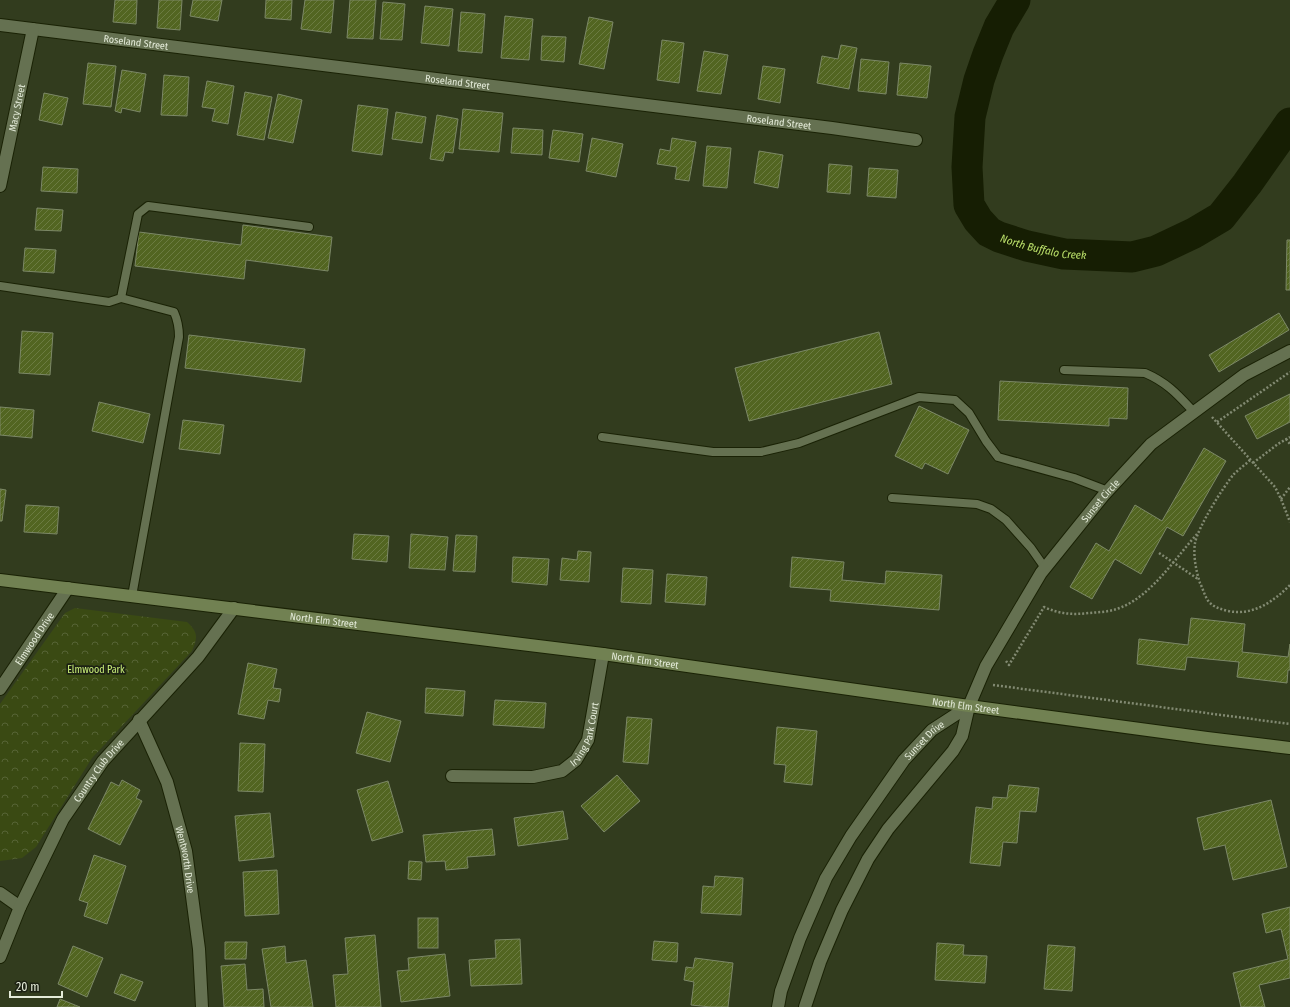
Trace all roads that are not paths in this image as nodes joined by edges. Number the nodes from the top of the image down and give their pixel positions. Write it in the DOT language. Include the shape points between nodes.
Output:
graph roads {
  1 [pos="0,25"];
  2 [pos="34,29"];
  3 [pos="916,140"];
  4 [pos="0,186"];
  5 [pos="309,227"];
  6 [pos="0,286"];
  7 [pos="120,298"];
  8 [pos="1290,351"];
  9 [pos="1064,370"];
  10 [pos="1198,409"];
  11 [pos="602,437"];
  12 [pos="1108,491"];
  13 [pos="892,498"];
  14 [pos="1046,568"];
  15 [pos="0,580"];
  16 [pos="68,588"];
  17 [pos="132,596"];
  18 [pos="234,608"];
  19 [pos="603,654"];
  20 [pos="0,688"];
  21 [pos="969,706"];
  22 [pos="139,720"];
  23 [pos="1290,748"];
  24 [pos="452,776"];
  25 [pos="0,893"];
  26 [pos="20,907"];
  27 [pos="0,957"];
  28 [pos="202,1007"];
  29 [pos="778,1007"];
  30 [pos="805,1007"];
  1 -- 2 [label="street, Roseland Street"];
  2 -- 3 [label="street, Roseland Street"];
  2 -- 4 [label="street, Macy Street"];
  5 -- 7 [label="lane" via="148,206 138,214"];
  6 -- 7 [label="lane" via="109,302"];
  7 -- 17 [label="lane" via="174,312 179,327"];
  8 -- 10 [label="street, Sunset Circle" via="1244,375"];
  9 -- 10 [label="lane" via="1145,373 1156,377"];
  10 -- 12 [label="street, Sunset Circle" via="1150,444"];
  11 -- 12 [label="lane" via="713,452 761,452 800,443 919,397 955,400 969,413 998,457 1074,478"];
  12 -- 14 [label="street, Sunset Circle"];
  13 -- 14 [label="lane" via="977,504 990,509 1006,520"];
  14 -- 21 [label="street, Sunset Circle" via="990,660"];
  15 -- 16 [label="main road, North Elm Street"];
  16 -- 17 [label="main road, North Elm Street"];
  16 -- 20 [label="street, Elmwood Drive"];
  17 -- 18 [label="main road, North Elm Street"];
  18 -- 19 [label="main road, North Elm Street"];
  18 -- 22 [label="street, Country Club Drive" via="198,657"];
  19 -- 21 [label="main road, North Elm Street"];
  19 -- 24 [label="street, Irving Park Court" via="588,740 576,760 562,771 533,777"];
  21 -- 23 [label="main road, North Elm Street"];
  21 -- 29 [label="street, Sunset Drive" via="932,730 904,760 850,836 826,878 800,938 781,991"];
  21 -- 30 [label="street" via="962,736 953,751 888,829 868,859 842,910 820,962"];
  22 -- 26 [label="street, Country Club Drive" via="103,761 63,819"];
  22 -- 28 [label="street, Wentworth Drive" via="167,782 186,851 199,949"];
  25 -- 26 [label="street"];
  26 -- 27 [label="street, Country Club Drive"];
}
